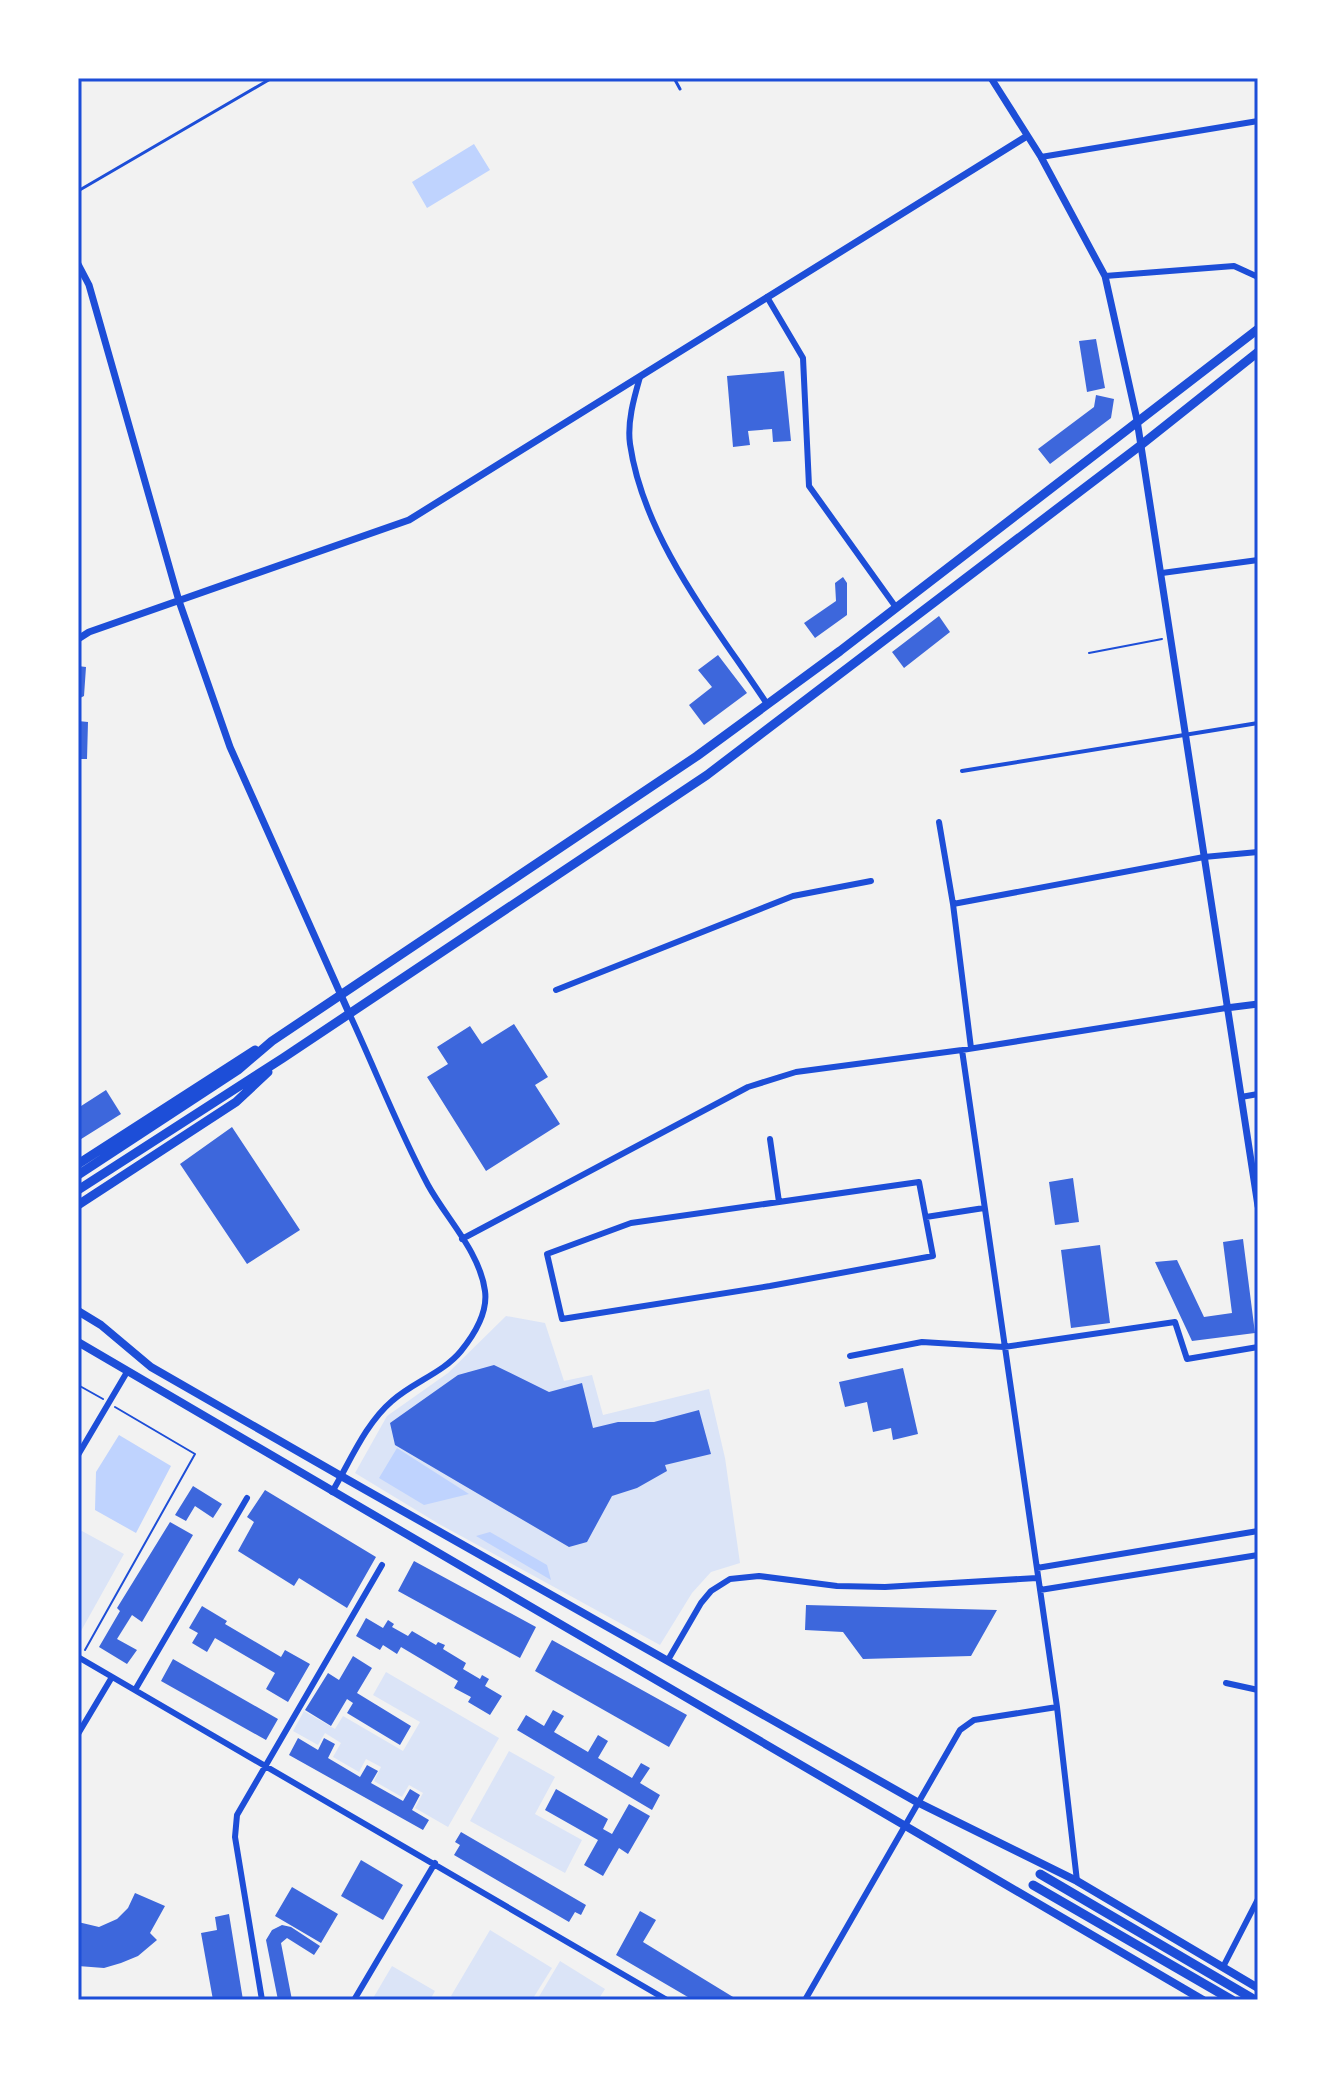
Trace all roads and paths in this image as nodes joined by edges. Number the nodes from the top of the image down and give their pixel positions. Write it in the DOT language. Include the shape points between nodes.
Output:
graph roads {
  1 [pos="272,78"];
  2 [pos="674,78"];
  3 [pos="991,78"];
  4 [pos="680,89"];
  5 [pos="1258,121"];
  6 [pos="1027,136"];
  7 [pos="1041,157"];
  8 [pos="78,191"];
  9 [pos="78,264"];
  10 [pos="1105,276"];
  11 [pos="1258,277"];
  12 [pos="767,297"];
  13 [pos="1258,329"];
  14 [pos="1258,352"];
  15 [pos="640,377"];
  16 [pos="1137,420"];
  17 [pos="1141,445"];
  18 [pos="1258,560"];
  19 [pos="1162,573"];
  20 [pos="179,601"];
  21 [pos="895,606"];
  22 [pos="1171,637"];
  23 [pos="78,639"];
  24 [pos="1089,653"];
  25 [pos="767,704"];
  26 [pos="1258,723"];
  27 [pos="1185,734"];
  28 [pos="962,771"];
  29 [pos="939,822"];
  30 [pos="1258,852"];
  31 [pos="1204,857"];
  32 [pos="871,881"];
  33 [pos="953,904"];
  34 [pos="556,990"];
  35 [pos="341,995"];
  36 [pos="1258,1004"];
  37 [pos="1226,1008"];
  38 [pos="349,1013"];
  39 [pos="272,1041"];
  40 [pos="971,1048"];
  41 [pos="962,1050"];
  42 [pos="283,1058"];
  43 [pos="1258,1094"];
  44 [pos="1241,1097"];
  45 [pos="770,1139"];
  46 [pos="78,1164"];
  47 [pos="78,1175"];
  48 [pos="78,1190"];
  49 [pos="779,1202"];
  50 [pos="80,1203"];
  51 [pos="1258,1206"];
  52 [pos="984,1208"];
  53 [pos="926,1217"];
  54 [pos="462,1239"];
  55 [pos="78,1311"];
  56 [pos="78,1342"];
  57 [pos="1004,1347"];
  58 [pos="1258,1347"];
  59 [pos="850,1356"];
  60 [pos="127,1372"];
  61 [pos="78,1385"];
  62 [pos="109,1403"];
  63 [pos="78,1455"];
  64 [pos="341,1476"];
  65 [pos="332,1492"];
  66 [pos="247,1498"];
  67 [pos="1258,1531"];
  68 [pos="1258,1555"];
  69 [pos="382,1565"];
  70 [pos="1037,1568"];
  71 [pos="1037,1578"];
  72 [pos="1040,1590"];
  73 [pos="79,1658"];
  74 [pos="668,1660"];
  75 [pos="112,1677"];
  76 [pos="1226,1683"];
  77 [pos="135,1690"];
  78 [pos="1258,1690"];
  79 [pos="1057,1707"];
  80 [pos="78,1734"];
  81 [pos="265,1765"];
  82 [pos="917,1802"];
  83 [pos="903,1825"];
  84 [pos="435,1863"];
  85 [pos="1040,1874"];
  86 [pos="1077,1881"];
  87 [pos="1033,1885"];
  88 [pos="1258,1899"];
  89 [pos="1223,1967"];
  90 [pos="1258,1988"];
  91 [pos="262,2000"];
  92 [pos="354,2000"];
  93 [pos="667,2000"];
  94 [pos="805,2000"];
  95 [pos="1203,2000"];
  96 [pos="1232,2000"];
  97 [pos="1255,2000"];
  1 -- 8 [label="lane"];
  2 -- 4 [label="lane"];
  3 -- 6 [label="street"];
  5 -- 7 [label="street"];
  6 -- 7 [label="street"];
  6 -- 12 [label="street"];
  7 -- 10 [label="street"];
  9 -- 20 [label="street" via="89,285"];
  10 -- 11 [label="street" via="1234,266"];
  10 -- 16 [label="street"];
  12 -- 15 [label="street"];
  12 -- 21 [label="street" via="803,358 809,486"];
  13 -- 16 [label="main road"];
  14 -- 17 [label="main road"];
  15 -- 20 [label="street" via="409,520"];
  15 -- 25 [label="street" via="629,428 643,497 671,558"];
  16 -- 17 [label="street"];
  16 -- 21 [label="main road"];
  17 -- 19 [label="street"];
  17 -- 38 [label="main road" via="707,775"];
  18 -- 19 [label="street"];
  19 -- 22 [label="street"];
  20 -- 23 [label="street"];
  20 -- 35 [label="street" via="230,747"];
  21 -- 25 [label="main road"];
  22 -- 24 [label="path"];
  22 -- 27 [label="street"];
  25 -- 35 [label="main road"];
  26 -- 27 [label="street"];
  27 -- 28 [label="street"];
  27 -- 31 [label="street"];
  29 -- 33 [label="street"];
  30 -- 31 [label="street"];
  31 -- 33 [label="street"];
  31 -- 37 [label="street"];
  32 -- 34 [label="street" via="793,896"];
  33 -- 40 [label="street"];
  35 -- 38 [label="street"];
  35 -- 39 [label="main road"];
  36 -- 37 [label="street"];
  37 -- 40 [label="street"];
  37 -- 44 [label="street"];
  38 -- 42 [label="main road"];
  38 -- 54 [label="street" via="393,1116"];
  39 -- 46 [label="main road"];
  39 -- 47 [label="main road" via="238,1070"];
  40 -- 41 [label="street"];
  41 -- 52 [label="street"];
  41 -- 54 [label="street" via="796,1072 748,1087"];
  42 -- 48 [label="main road"];
  42 -- 50 [label="main road" via="236,1102"];
  43 -- 44 [label="street"];
  44 -- 51 [label="street"];
  45 -- 49 [label="street"];
  49 -- 53 [label="street" via="919,1182"];
  49 -- 53 [label="street" via="631,1223 547,1254 562,1319 933,1256"];
  52 -- 53 [label="street"];
  52 -- 57 [label="street"];
  54 -- 64 [label="street" via="485,1291 479,1324 451,1361 380,1412"];
  55 -- 64 [label="main road" via="151,1367"];
  56 -- 60 [label="main road"];
  57 -- 58 [label="street" via="1175,1322 1187,1359"];
  57 -- 59 [label="street" via="922,1342"];
  57 -- 70 [label="street"];
  60 -- 62 [label="street"];
  60 -- 65 [label="main road"];
  61 -- 62 [label="path"];
  62 -- 63 [label="street"];
  62 -- 73 [label="path" via="195,1454"];
  64 -- 65 [label="street"];
  64 -- 74 [label="main road"];
  65 -- 83 [label="main road"];
  66 -- 77 [label="street"];
  67 -- 70 [label="street"];
  68 -- 72 [label="street"];
  69 -- 81 [label="street"];
  70 -- 71 [label="street"];
  71 -- 72 [label="street"];
  71 -- 74 [label="street" via="885,1587 759,1576 730,1579 701,1603"];
  72 -- 79 [label="street"];
  73 -- 75 [label="street"];
  74 -- 82 [label="main road"];
  75 -- 77 [label="street"];
  75 -- 80 [label="street"];
  76 -- 78 [label="street"];
  77 -- 81 [label="street"];
  79 -- 82 [label="street" via="974,1720 960,1730"];
  79 -- 86 [label="street"];
  81 -- 84 [label="street"];
  81 -- 91 [label="street" via="237,1815 235,1837"];
  82 -- 83 [label="street"];
  82 -- 86 [label="main road"];
  83 -- 94 [label="street"];
  83 -- 95 [label="main road"];
  84 -- 92 [label="street"];
  84 -- 93 [label="street"];
  85 -- 97 [label="main road"];
  86 -- 89 [label="main road"];
  87 -- 96 [label="main road"];
  88 -- 89 [label="street"];
  89 -- 90 [label="main road"];
}
